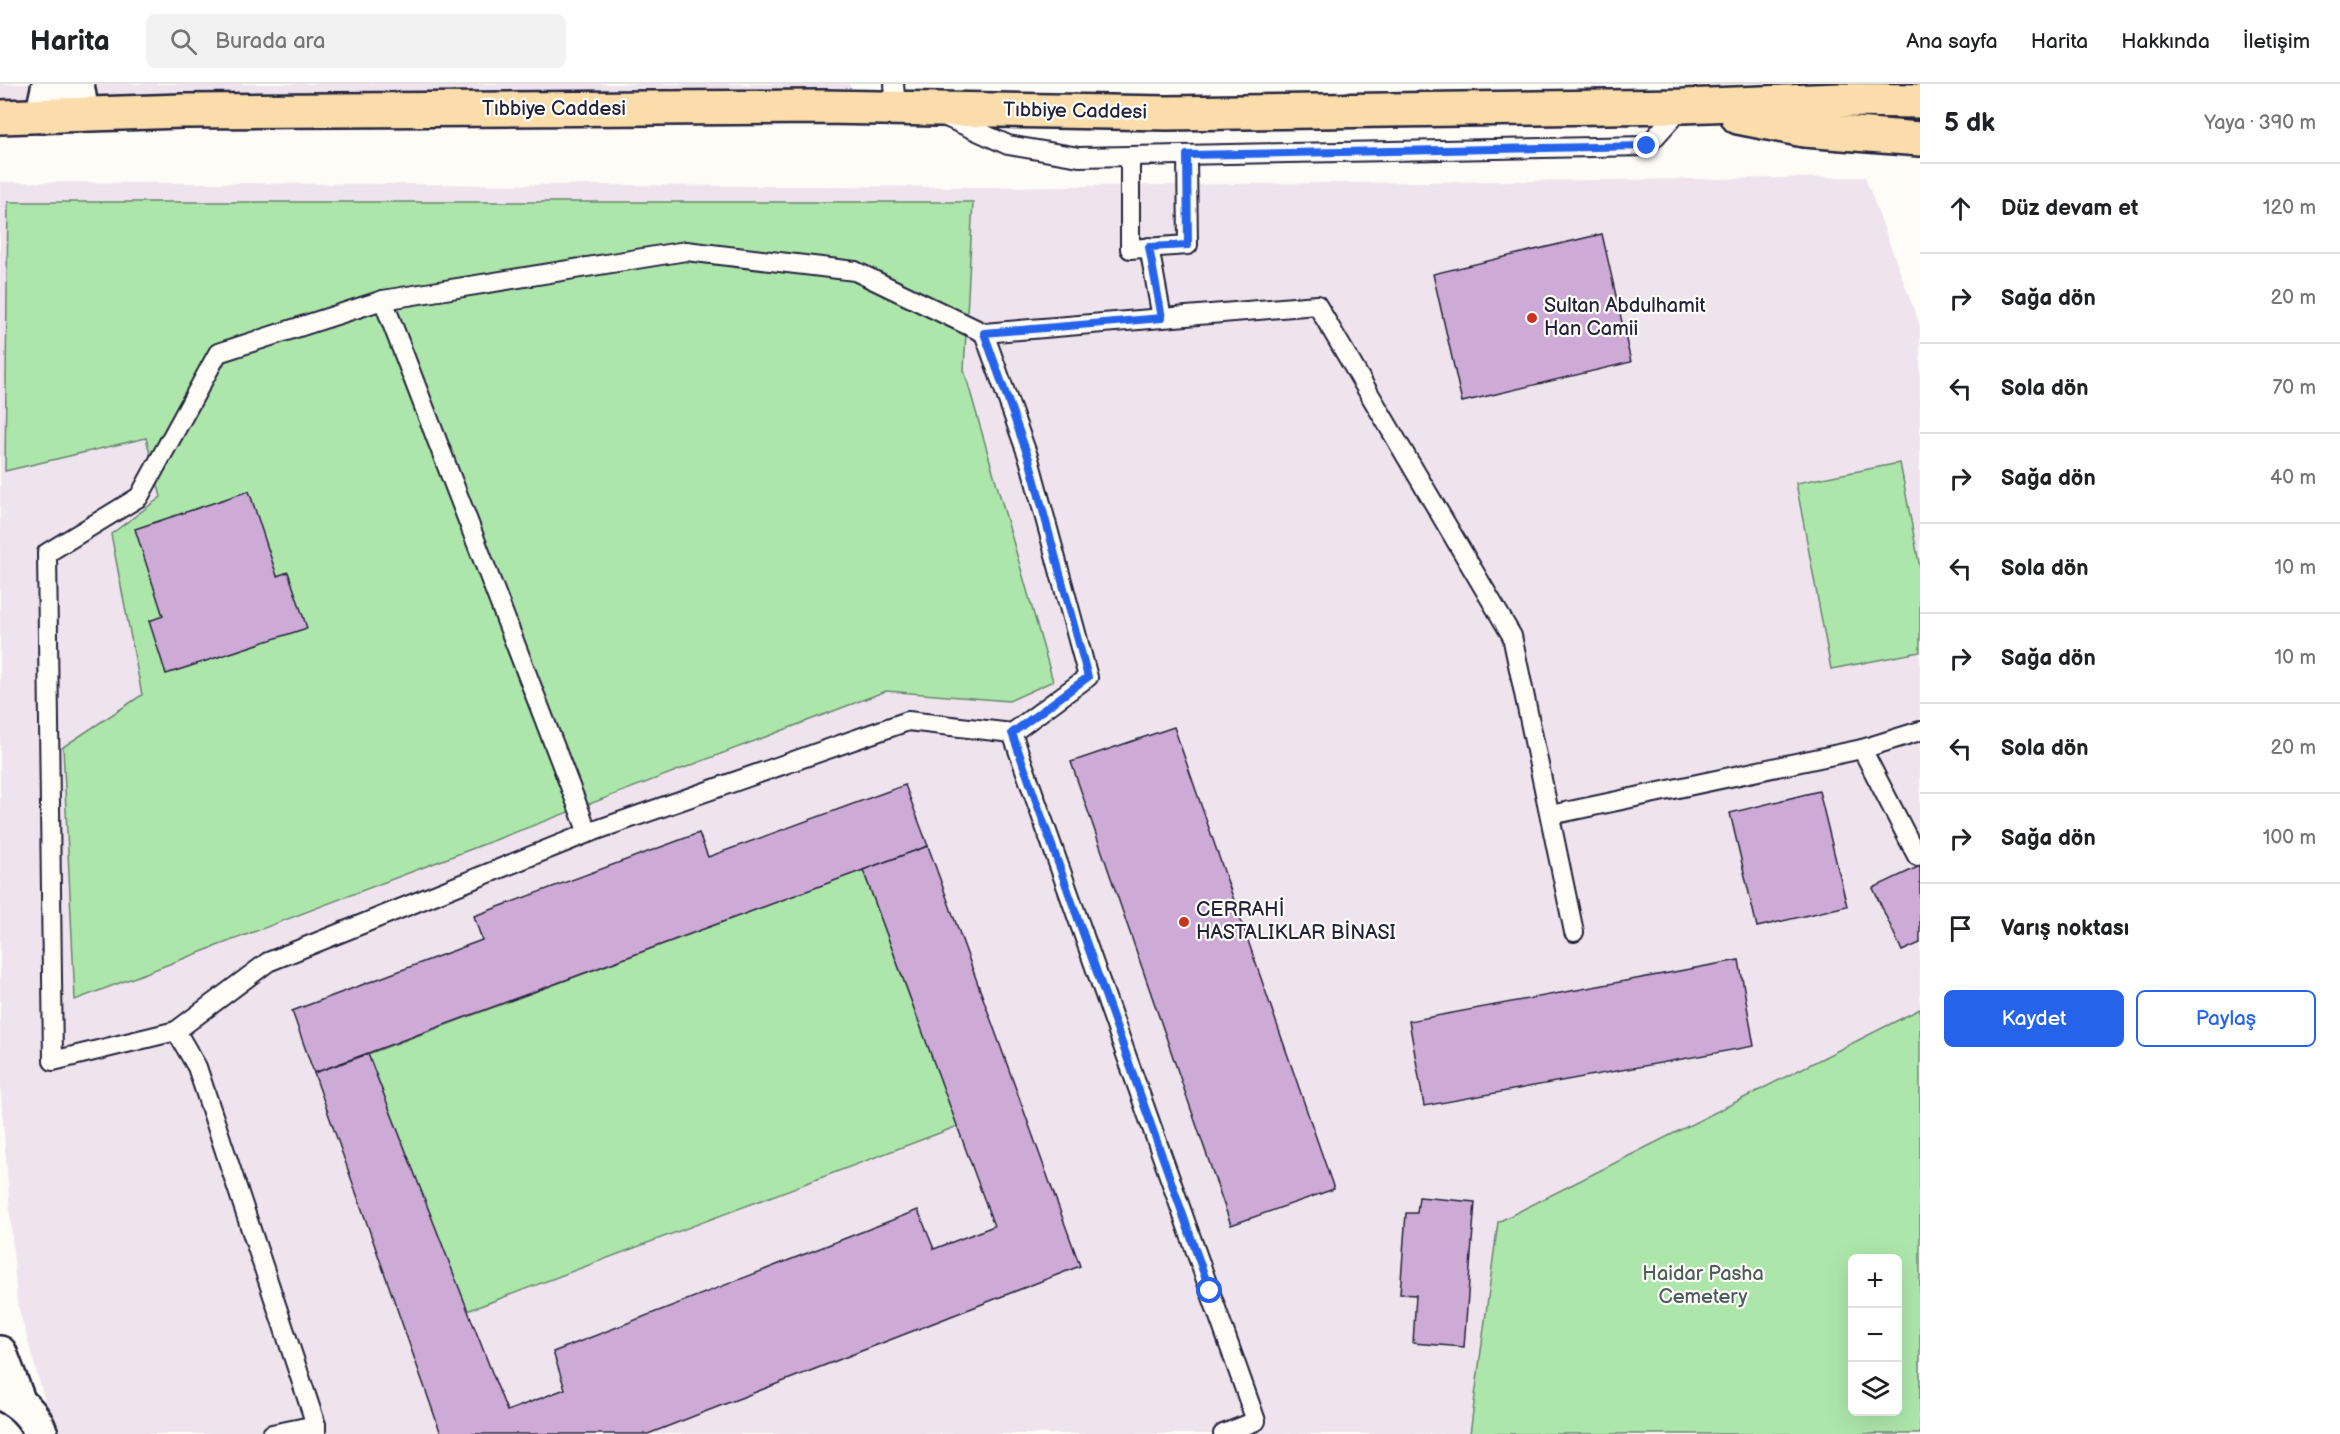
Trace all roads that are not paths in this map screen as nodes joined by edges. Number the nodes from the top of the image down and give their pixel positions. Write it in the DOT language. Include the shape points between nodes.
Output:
graph roads {
  1 [pos="49,84"];
  2 [pos="1681,95"];
  3 [pos="80,99"];
  4 [pos="905,99"];
  5 [pos="1920,101"];
  6 [pos="42,116"];
  7 [pos="0,117"];
  8 [pos="1920,139"];
  9 [pos="1187,155"];
  10 [pos="1130,156"];
  11 [pos="1149,247"];
  12 [pos="383,300"];
  13 [pos="1162,318"];
  14 [pos="984,333"];
  15 [pos="1920,731"];
  16 [pos="1012,733"];
  17 [pos="1862,749"];
  18 [pos="1551,815"];
  19 [pos="588,833"];
  20 [pos="1917,856"];
  21 [pos="1574,932"];
  22 [pos="176,1031"];
  23 [pos="0,1353"];
  24 [pos="10,1398"];
  25 [pos="316,1429"];
  26 [pos="41,1434"];
  27 [pos="272,1434"];
  28 [pos="1223,1434"];
  1 -- 6 [label="street"];
  2 -- 4 [label="main road, Tıbbiye Caddesi" via="1167,113"];
  2 -- 5 [label="main road, Tıbbiye Caddesi"];
  2 -- 8 [label="main road, Tıbbiye Caddesi" via="1804,130"];
  2 -- 9 [label="lane" via="1647,146"];
  3 -- 4 [label="main road, Tıbbiye Caddesi" via="194,111"];
  3 -- 6 [label="main road, Tıbbiye Caddesi"];
  4 -- 10 [label="lane" via="1008,145 1079,157"];
  6 -- 7 [label="main road, Tıbbiye Caddesi"];
  9 -- 10 [label="lane"];
  9 -- 11 [label="lane" via="1188,245"];
  10 -- 11 [label="lane" via="1130,249"];
  11 -- 13 [label="lane"];
  12 -- 14 [label="lane" via="686,251 855,271"];
  12 -- 19 [label="lane"];
  12 -- 22 [label="lane" via="218,353 139,497 47,553 53,1061"];
  13 -- 14 [label="lane"];
  13 -- 18 [label="lane" via="1317,305 1512,636"];
  14 -- 16 [label="lane" via="1029,459 1088,677"];
  15 -- 17 [label="lane"];
  16 -- 19 [label="lane" via="908,721"];
  16 -- 28 [label="lane" via="1256,1421"];
  17 -- 18 [label="lane"];
  17 -- 20 [label="lane"];
  18 -- 21 [label="lane"];
  19 -- 22 [label="lane" via="267,962"];
  22 -- 25 [label="lane" via="197,1067"];
  23 -- 24 [label="street"];
  24 -- 26 [label="street" via="32,1415"];
  25 -- 27 [label="lane"];
}
